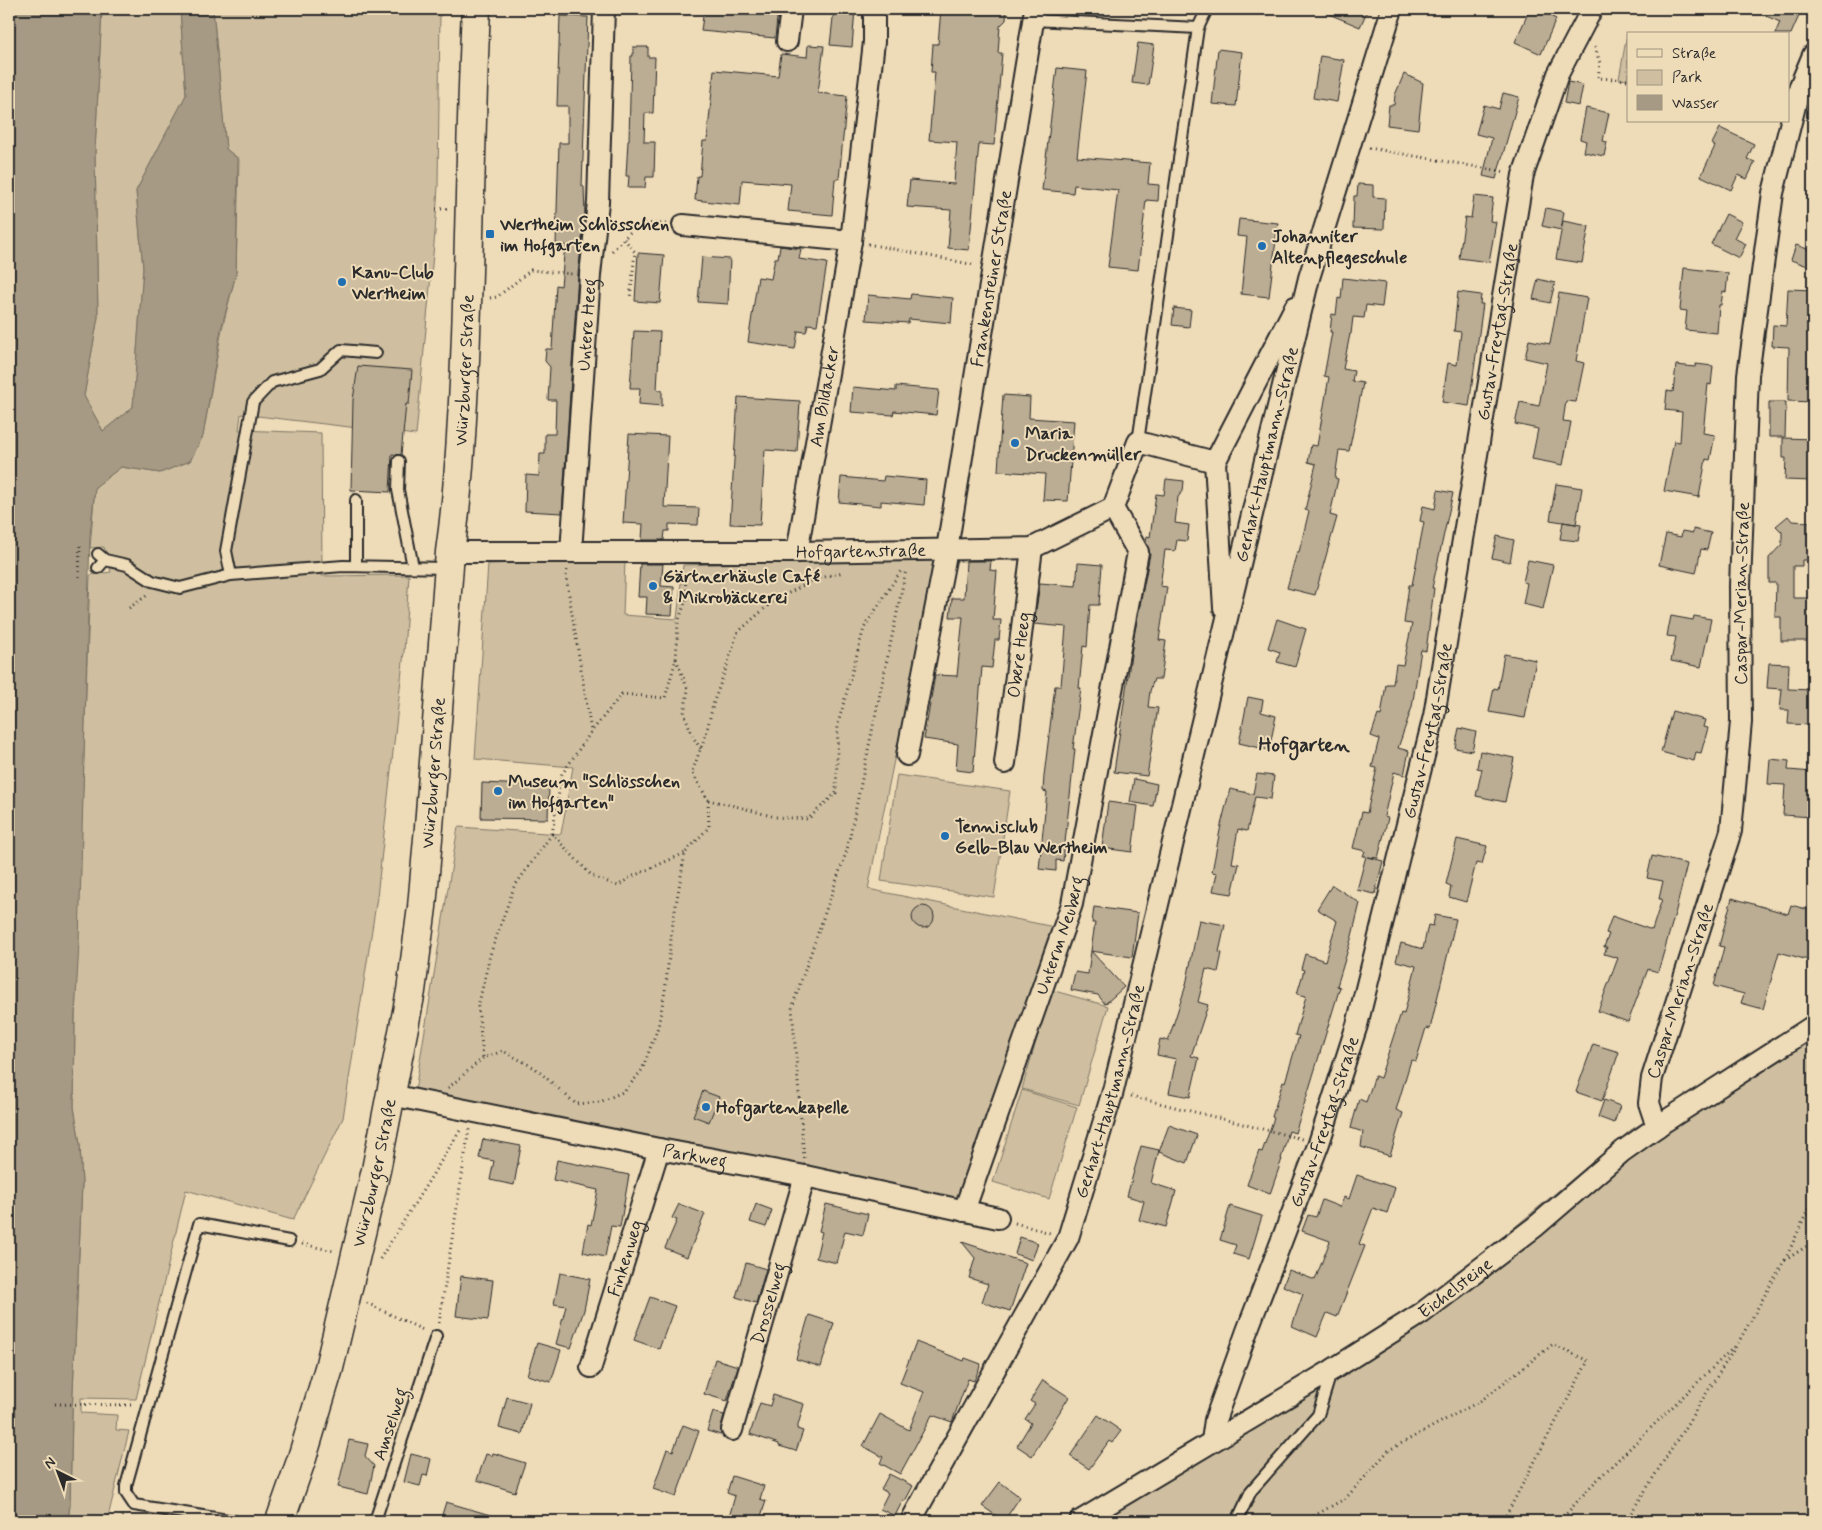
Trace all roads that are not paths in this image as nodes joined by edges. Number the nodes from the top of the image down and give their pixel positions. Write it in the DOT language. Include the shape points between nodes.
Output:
graph roads {
  1 [pos="476,9"];
  2 [pos="604,9"];
  3 [pos="791,9"];
  4 [pos="874,9"];
  5 [pos="1207,9"];
  6 [pos="1392,9"];
  7 [pos="1592,9"];
  8 [pos="1034,14"];
  9 [pos="1198,28"];
  10 [pos="787,41"];
  11 [pos="1813,55"];
  12 [pos="675,225"];
  13 [pos="857,242"];
  14 [pos="1309,278"];
  15 [pos="376,353"];
  16 [pos="1138,442"];
  17 [pos="399,461"];
  18 [pos="1215,462"];
  19 [pos="356,500"];
  20 [pos="1113,508"];
  21 [pos="1032,548"];
  22 [pos="947,549"];
  23 [pos="570,552"];
  24 [pos="797,552"];
  25 [pos="450,560"];
  26 [pos="100,561"];
  27 [pos="356,566"];
  28 [pos="414,567"];
  29 [pos="231,575"];
  30 [pos="1226,630"];
  31 [pos="907,755"];
  32 [pos="1005,763"];
  33 [pos="1813,1026"];
  34 [pos="392,1095"];
  35 [pos="1657,1127"];
  36 [pos="659,1149"];
  37 [pos="805,1176"];
  38 [pos="964,1211"];
  39 [pos="998,1218"];
  40 [pos="289,1241"];
  41 [pos="432,1334"];
  42 [pos="591,1367"];
  43 [pos="1332,1370"];
  44 [pos="732,1430"];
  45 [pos="1212,1441"];
  46 [pos="234,1521"];
  47 [pos="280,1521"];
  48 [pos="375,1521"];
  49 [pos="914,1521"];
  50 [pos="1080,1521"];
  51 [pos="1237,1521"];
  1 -- 25 [label="main road, Würzburger Straße" via="468,304 460,458"];
  2 -- 23 [label="street, Untere Heeg" via="598,202"];
  3 -- 10 [label="street"];
  4 -- 13 [label="street, Am Bildacker"];
  5 -- 9 [label="lane"];
  6 -- 14 [label="street, Gerhart-Hauptmann-Straße"];
  7 -- 45 [label="street, Gustav-Freytag-Straße" via="1558,74 1523,175 1434,716 1357,1025 1319,1143 1215,1420"];
  8 -- 9 [label="lane"];
  8 -- 22 [label="street, Frankensteiner Straße"];
  9 -- 16 [label="lane"];
  11 -- 35 [label="street, Caspar-Merian-Straße" via="1800,86 1773,193 1748,375 1740,586 1741,722 1731,831 1652,1078 1649,1103"];
  12 -- 13 [label="street"];
  13 -- 24 [label="street, Am Bildacker"];
  14 -- 18 [label="street, Gerhart-Hauptmann-Straße"];
  14 -- 30 [label="street, Gerhart-Hauptmann-Straße"];
  15 -- 29 [label="lane" via="341,350 320,369 272,382 253,402 226,551"];
  16 -- 18 [label="street"];
  16 -- 20 [label="street"];
  17 -- 28 [label="lane" via="398,490"];
  18 -- 30 [label="street, Gerhart-Hauptmann-Straße"];
  19 -- 27 [label="lane"];
  20 -- 21 [label="street, Hofgartenstraße"];
  20 -- 38 [label="street, Unterm Neuberg" via="1138,552 1072,904"];
  21 -- 22 [label="street, Hofgartenstraße"];
  21 -- 32 [label="street, Obere Heeg"];
  22 -- 24 [label="street, Hofgartenstraße" via="907,555"];
  22 -- 31 [label="street"];
  23 -- 24 [label="street, Hofgartenstraße"];
  23 -- 25 [label="street, Hofgartenstraße"];
  25 -- 28 [label="lane"];
  25 -- 34 [label="main road, Würzburger Straße" via="422,907"];
  26 -- 29 [label="lane" via="127,565 152,581 180,588"];
  27 -- 28 [label="lane"];
  27 -- 29 [label="lane"];
  30 -- 49 [label="street, Gerhart-Hauptmann-Straße" via="1113,1091 1068,1238 918,1508"];
  33 -- 35 [label="street, Eichelsteige"];
  34 -- 36 [label="street, Parkweg" via="428,1102 470,1119"];
  34 -- 47 [label="main road, Würzburger Straße" via="357,1258 329,1368"];
  35 -- 43 [label="street, Eichelsteige" via="1623,1151 1536,1226 1422,1313"];
  36 -- 37 [label="street, Parkweg"];
  36 -- 42 [label="street, Finkenweg"];
  37 -- 38 [label="street, Parkweg"];
  37 -- 44 [label="street, Drosselweg"];
  38 -- 39 [label="street, Parkweg"];
  40 -- 46 [label="lane" via="199,1224 126,1486 126,1493 134,1505"];
  41 -- 48 [label="lane, Amselweg"];
  43 -- 45 [label="street, Eichelsteige"];
  43 -- 51 [label="lane" via="1318,1415 1251,1491"];
  45 -- 50 [label="street, Eichelsteige"];
}
